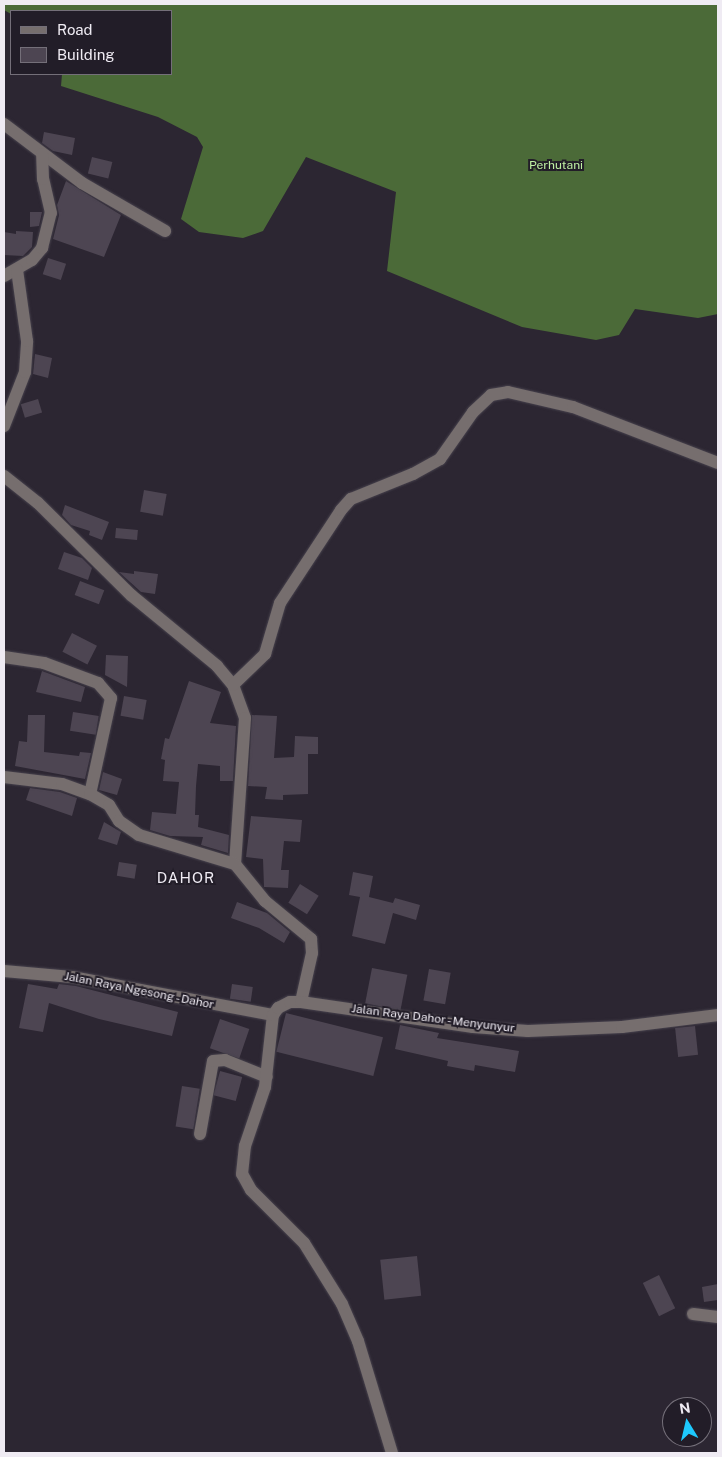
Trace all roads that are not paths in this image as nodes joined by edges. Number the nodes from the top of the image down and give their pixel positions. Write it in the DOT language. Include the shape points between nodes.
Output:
graph roads {
  1 [pos="4,124"];
  2 [pos="42,154"];
  3 [pos="165,231"];
  4 [pos="17,270"];
  5 [pos="4,276"];
  6 [pos="4,426"];
  7 [pos="718,463"];
  8 [pos="4,476"];
  9 [pos="4,656"];
  10 [pos="233,686"];
  11 [pos="4,777"];
  12 [pos="90,794"];
  13 [pos="235,864"];
  14 [pos="4,971"];
  15 [pos="301,1002"];
  16 [pos="273,1015"];
  17 [pos="718,1015"];
  18 [pos="267,1077"];
  19 [pos="200,1134"];
  20 [pos="692,1314"];
  21 [pos="718,1317"];
  22 [pos="392,1453"];
  1 -- 2 [label="street"];
  2 -- 3 [label="street" via="82,183"];
  2 -- 4 [label="street" via="51,213 42,248"];
  4 -- 5 [label="street"];
  4 -- 6 [label="street" via="27,341 25,372"];
  7 -- 10 [label="street" via="572,407 515,393 491,394 473,412 440,459 414,474 351,499 341,510 280,603 265,654"];
  8 -- 10 [label="street" via="44,508 138,601 217,666"];
  9 -- 12 [label="street" via="44,664 98,683 111,698"];
  10 -- 13 [label="street" via="245,718"];
  11 -- 12 [label="street" via="62,784"];
  12 -- 13 [label="street" via="109,805 119,821 138,835"];
  13 -- 15 [label="street" via="265,901 311,939 312,953"];
  14 -- 16 [label="street, Jalan Raya Ngesong - Dahor" via="72,977"];
  15 -- 16 [label="street, Jalan Raya Dahor - Menyunyur" via="283,1004"];
  15 -- 17 [label="street, Jalan Raya Dahor - Menyunyur" via="474,1027 528,1031 622,1027"];
  16 -- 18 [label="street"];
  18 -- 19 [label="street" via="225,1060 213,1060"];
  18 -- 22 [label="street" via="245,1146 243,1179 304,1243 342,1304 358,1341"];
  20 -- 21 [label="street"];
}
